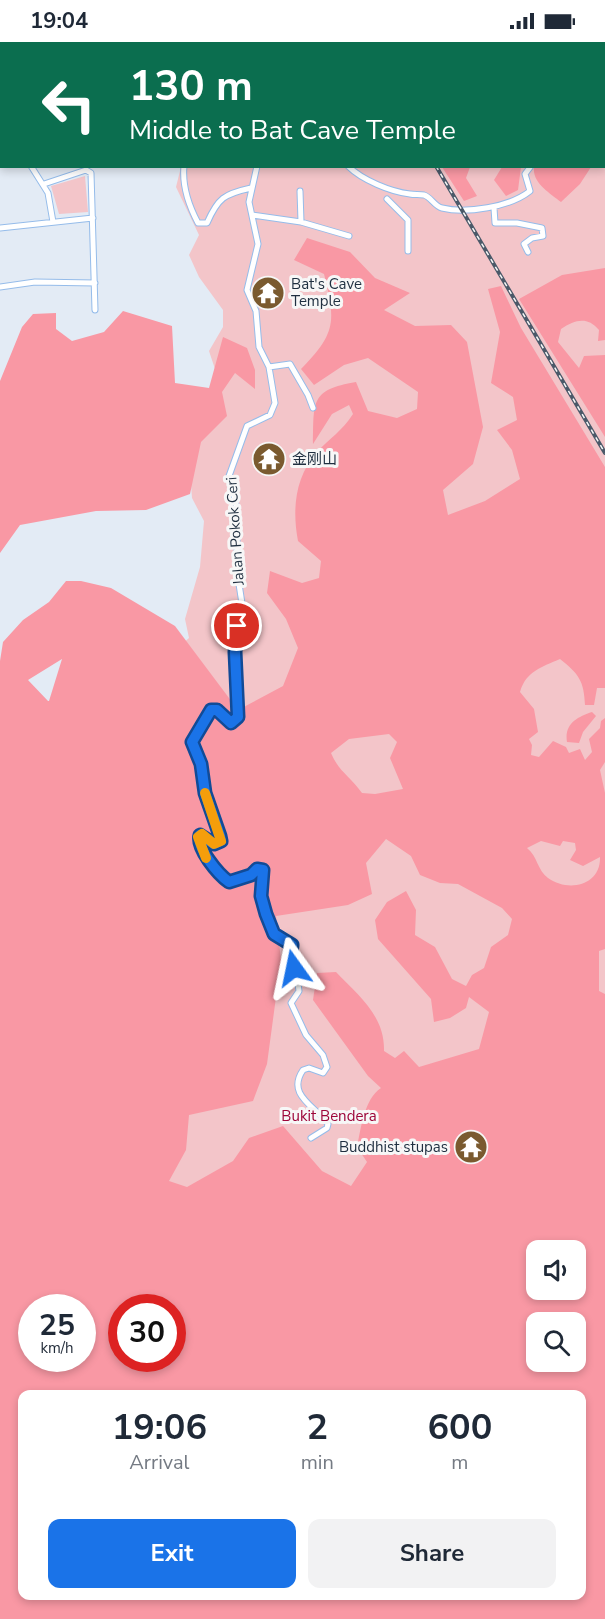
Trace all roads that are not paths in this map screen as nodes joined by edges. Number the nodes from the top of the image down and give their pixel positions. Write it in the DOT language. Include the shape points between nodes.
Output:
graph roads {
  1 [pos="32,168"];
  2 [pos="184,168"];
  3 [pos="256,168"];
  4 [pos="351,168"];
  5 [pos="530,168"];
  6 [pos="44,184"];
  7 [pos="251,188"];
  8 [pos="300,191"];
  9 [pos="387,199"];
  10 [pos="494,208"];
  11 [pos="252,215"];
  12 [pos="93,218"];
  13 [pos="53,222"];
  14 [pos="301,222"];
  15 [pos="0,228"];
  16 [pos="349,236"];
  17 [pos="408,250"];
  18 [pos="528,252"];
  19 [pos="95,283"];
  20 [pos="0,287"];
  21 [pos="95,309"];
  22 [pos="269,368"];
  23 [pos="313,408"];
  24 [pos="311,1138"];
  1 -- 6 [label="street"];
  2 -- 7 [label="street" via="182,180 198,223 207,223 218,201"];
  3 -- 7 [label="street, Jalan Pokok Ceri"];
  4 -- 10 [label="street" via="370,182 423,195 441,208"];
  5 -- 10 [label="street" via="525,174 530,191"];
  6 -- 12 [label="street" via="75,172 91,173"];
  6 -- 13 [label="street"];
  7 -- 11 [label="street, Jalan Pokok Ceri"];
  8 -- 14 [label="street"];
  9 -- 17 [label="street" via="408,220"];
  10 -- 18 [label="street" via="495,223 542,228 543,236 524,244"];
  11 -- 14 [label="street"];
  11 -- 22 [label="street, Jalan Pokok Ceri" via="258,244 248,290 256,311 259,346"];
  12 -- 13 [label="street"];
  12 -- 19 [label="street"];
  13 -- 15 [label="street"];
  14 -- 16 [label="street"];
  19 -- 20 [label="street" via="35,282"];
  19 -- 21 [label="street"];
  22 -- 23 [label="street" via="290,364"];
  22 -- 24 [label="street, Jalan Pokok Ceri" via="273,410 248,426 229,476 237,509 237,571 243,613 236,633 238,717 231,723 217,710 211,710 192,742 221,841 214,844 200,835 199,843 207,859 229,882 263,870 261,896 266,914 274,934 292,945 290,962 296,969 299,991 291,1005 306,1035 327,1063 323,1073 303,1070 297,1082 301,1099 312,1105 328,1124"];
}
